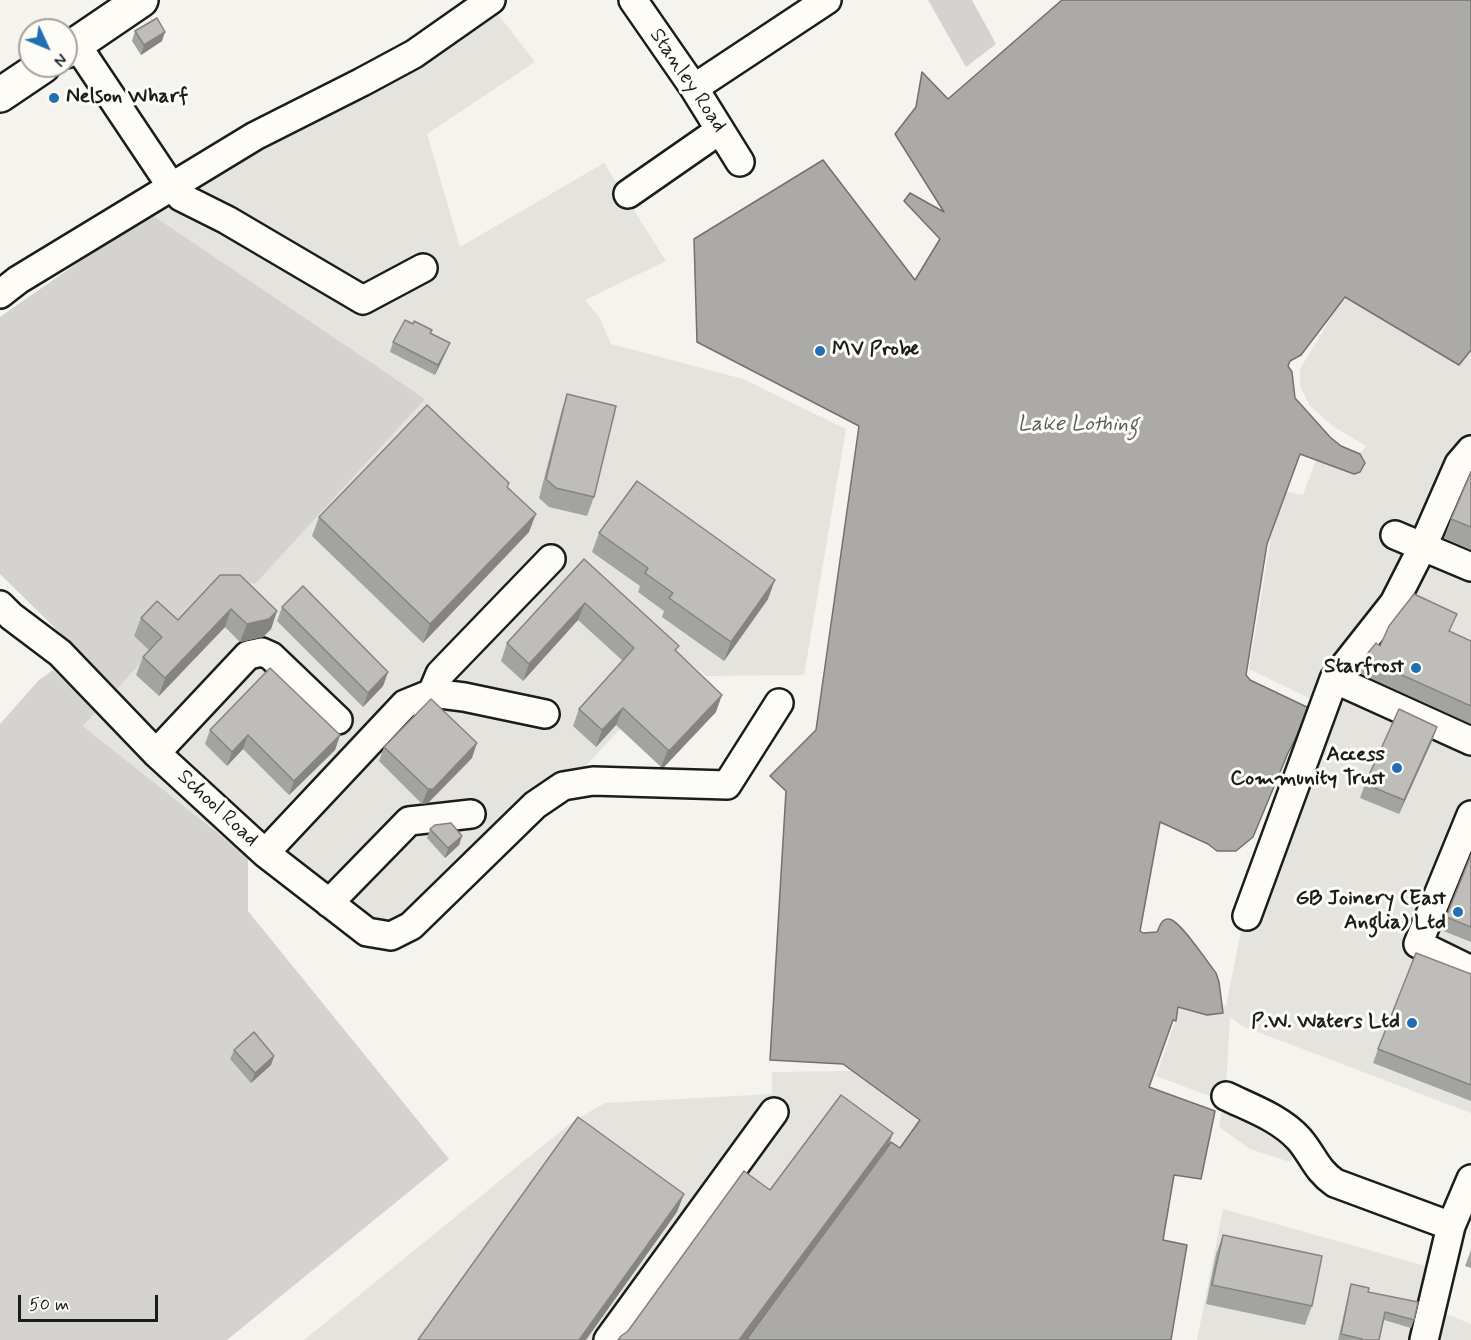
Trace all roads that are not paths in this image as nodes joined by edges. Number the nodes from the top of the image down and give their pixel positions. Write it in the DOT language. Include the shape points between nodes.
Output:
graph roads {
  1 [pos="141,0"];
  2 [pos="490,0"];
  3 [pos="633,0"];
  4 [pos="827,0"];
  5 [pos="78,42"];
  6 [pos="78,57"];
  7 [pos="25,78"];
  8 [pos="694,88"];
  9 [pos="0,95"];
  10 [pos="720,130"];
  11 [pos="740,162"];
  12 [pos="171,186"];
  13 [pos="628,194"];
  14 [pos="423,268"];
  15 [pos="0,294"];
  16 [pos="1471,450"];
  17 [pos="1395,535"];
  18 [pos="1423,546"];
  19 [pos="551,559"];
  20 [pos="1471,567"];
  21 [pos="0,605"];
  22 [pos="1334,679"];
  23 [pos="432,693"];
  24 [pos="778,703"];
  25 [pos="545,714"];
  26 [pos="338,720"];
  27 [pos="1471,741"];
  28 [pos="156,753"];
  29 [pos="471,814"];
  30 [pos="1471,815"];
  31 [pos="265,853"];
  32 [pos="329,903"];
  33 [pos="1247,916"];
  34 [pos="1471,970"];
  35 [pos="1226,1096"];
  36 [pos="774,1112"];
  37 [pos="1468,1193"];
  38 [pos="1451,1226"];
  39 [pos="608,1340"];
  40 [pos="1424,1340"];
  1 -- 5 [label="main road"];
  2 -- 12 [label="street" via="414,54 255,136"];
  3 -- 8 [label="street, Stanley Road"];
  4 -- 8 [label="street"];
  6 -- 12 [label="street"];
  7 -- 9 [label="main road"];
  8 -- 10 [label="street, Stanley Road"];
  10 -- 11 [label="street, Stanley Road"];
  10 -- 13 [label="street"];
  12 -- 14 [label="street" via="181,197 363,300"];
  12 -- 15 [label="street"];
  16 -- 18 [label="street" via="1459,464"];
  17 -- 18 [label="street"];
  18 -- 20 [label="street"];
  18 -- 22 [label="street" via="1394,603"];
  19 -- 23 [label="street" via="440,674"];
  21 -- 28 [label="street, School Road" via="60,653"];
  22 -- 27 [label="street"];
  22 -- 33 [label="street"];
  23 -- 25 [label="street"];
  23 -- 31 [label="street, School Road" via="405,704"];
  24 -- 32 [label="street" via="728,785 593,781 563,786 535,805 411,926 391,936 367,932"];
  26 -- 28 [label="street" via="271,656 262,652 248,656"];
  28 -- 31 [label="street, School Road"];
  29 -- 32 [label="street" via="409,821"];
  30 -- 34 [label="street" via="1418,944"];
  31 -- 32 [label="street"];
  35 -- 38 [label="street" via="1284,1124 1323,1174 1335,1183"];
  36 -- 39 [label="street"];
  37 -- 38 [label="street"];
  38 -- 40 [label="street"];
}
